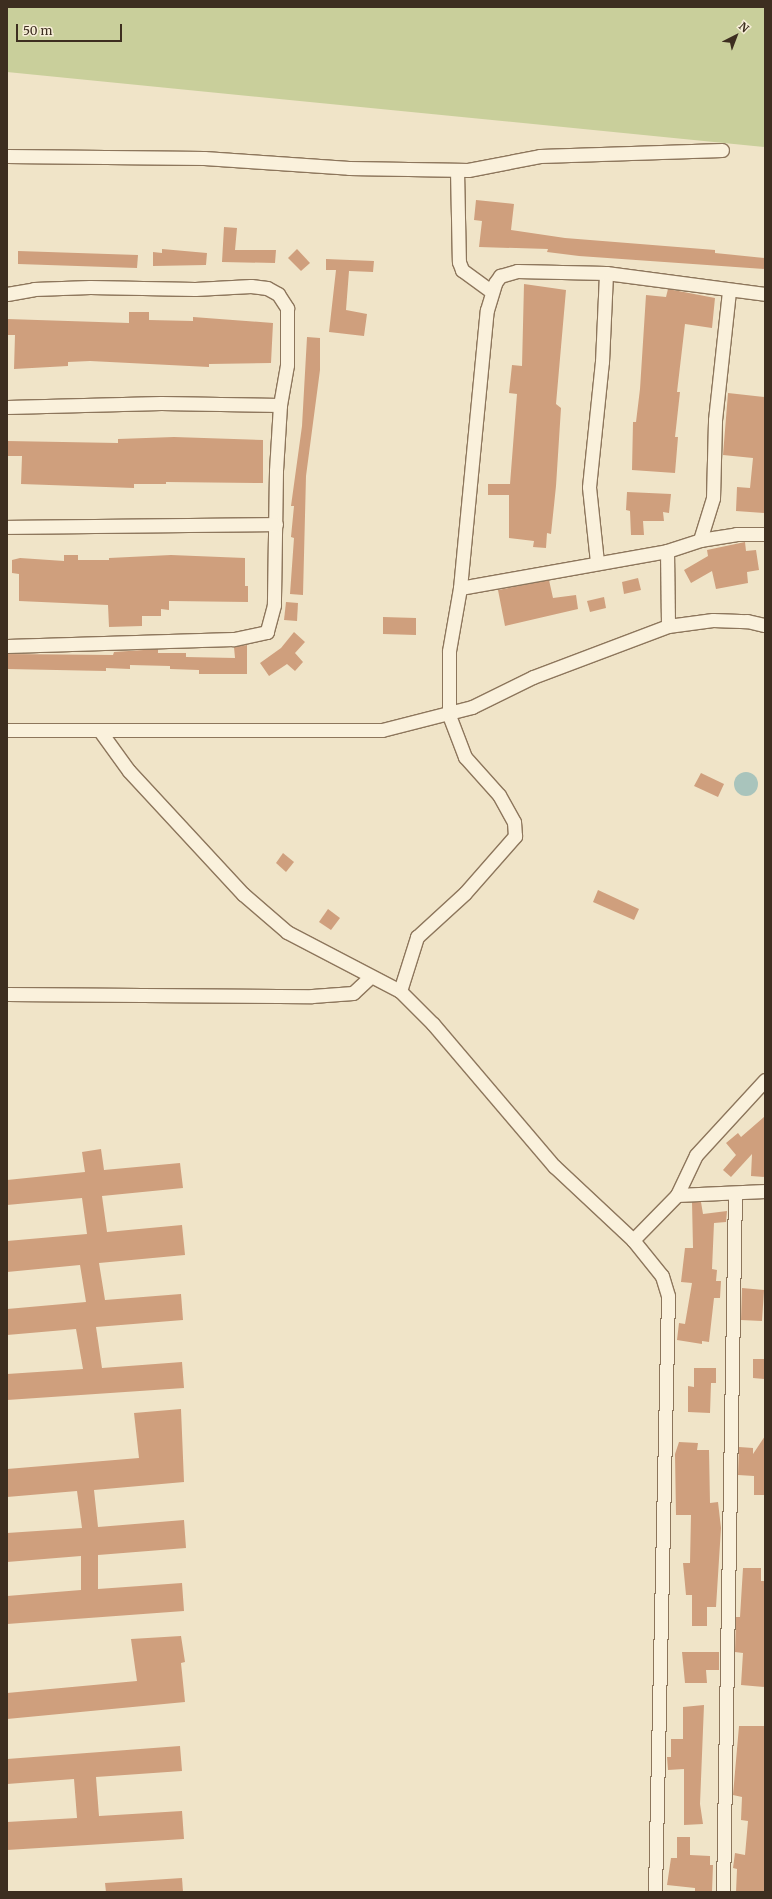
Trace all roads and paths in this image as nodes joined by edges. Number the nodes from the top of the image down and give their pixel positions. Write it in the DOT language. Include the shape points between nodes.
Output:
graph roads {
  1 [pos="722,150"];
  2 [pos="7,156"];
  3 [pos="457,170"];
  4 [pos="606,274"];
  5 [pos="491,291"];
  6 [pos="729,291"];
  7 [pos="7,294"];
  8 [pos="765,294"];
  9 [pos="280,405"];
  10 [pos="7,407"];
  11 [pos="276,524"];
  12 [pos="7,527"];
  13 [pos="765,534"];
  14 [pos="700,540"];
  15 [pos="667,551"];
  16 [pos="597,562"];
  17 [pos="460,588"];
  18 [pos="765,625"];
  19 [pos="668,626"];
  20 [pos="7,646"];
  21 [pos="450,715"];
  22 [pos="7,730"];
  23 [pos="100,731"];
  24 [pos="370,977"];
  25 [pos="400,991"];
  26 [pos="7,994"];
  27 [pos="765,1080"];
  28 [pos="765,1191"];
  29 [pos="735,1193"];
  30 [pos="677,1195"];
  31 [pos="633,1240"];
  32 [pos="655,1892"];
  33 [pos="723,1892"];
  1 -- 3 [label="street" via="540,156"];
  2 -- 3 [label="street" via="204,158 349,168"];
  3 -- 5 [label="street" via="458,262 466,273"];
  4 -- 5 [label="street" via="509,272 500,276"];
  4 -- 6 [label="street"];
  4 -- 16 [label="street" via="602,362 589,487"];
  5 -- 17 [label="street" via="473,436"];
  6 -- 8 [label="street"];
  6 -- 14 [label="street" via="716,420 713,498"];
  7 -- 9 [label="street" via="34,289 90,287 267,288 278,294 287,308 287,365"];
  9 -- 10 [label="street" via="161,403"];
  9 -- 11 [label="street"];
  11 -- 12 [label="street"];
  11 -- 20 [label="street" via="274,605 267,632 233,639"];
  13 -- 14 [label="street" via="736,534"];
  14 -- 15 [label="street"];
  15 -- 16 [label="street"];
  15 -- 19 [label="street"];
  16 -- 17 [label="street"];
  17 -- 21 [label="street" via="449,651"];
  18 -- 19 [label="street" via="747,620 713,620"];
  19 -- 21 [label="street" via="533,677"];
  21 -- 23 [label="street" via="382,730 353,732 179,728"];
  21 -- 25 [label="street" via="465,757 499,795 514,822 516,836 465,893 417,937"];
  22 -- 23 [label="street"];
  23 -- 24 [label="street" via="129,771 243,894 287,932"];
  24 -- 25 [label="street"];
  24 -- 26 [label="street" via="353,993 312,996"];
  25 -- 31 [label="street" via="433,1024 554,1166"];
  27 -- 30 [label="street" via="696,1155"];
  28 -- 29 [label="street"];
  29 -- 30 [label="street"];
  29 -- 33 [label="street"];
  30 -- 31 [label="street"];
  31 -- 32 [label="street" via="662,1276 668,1296"];
}
